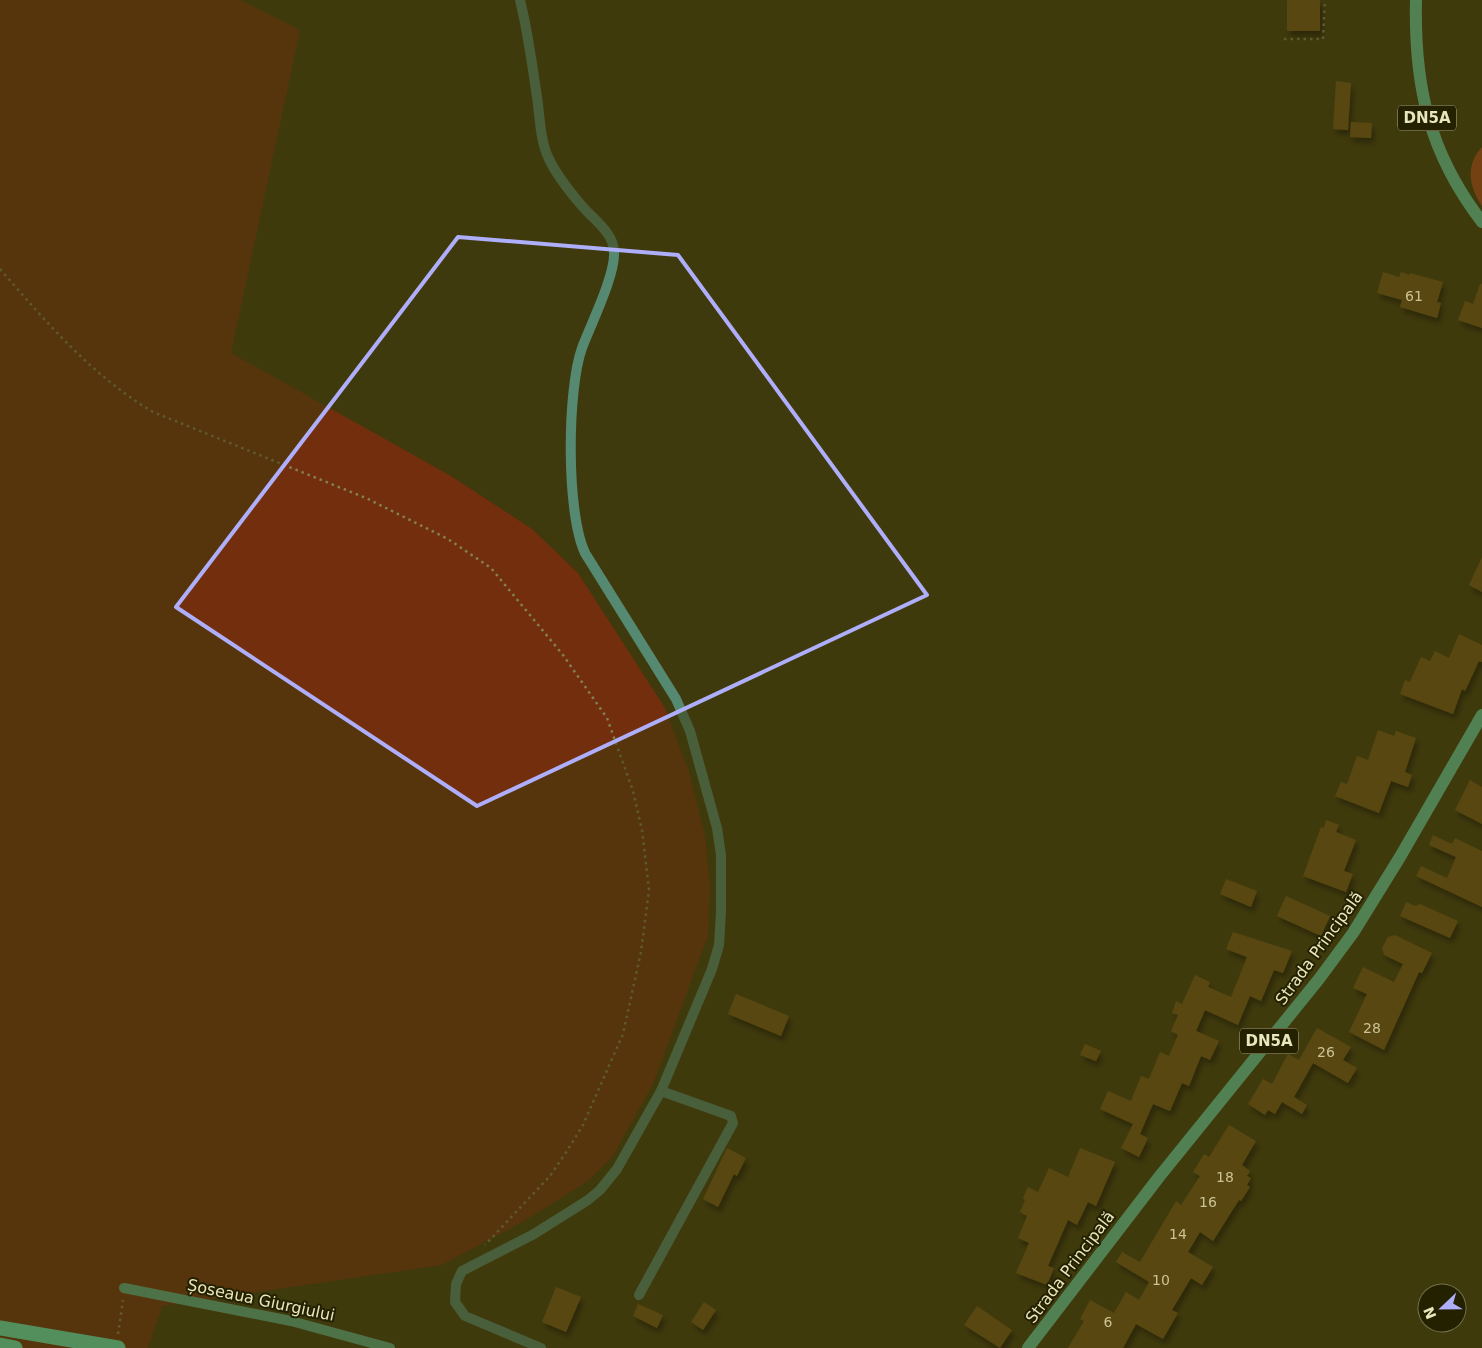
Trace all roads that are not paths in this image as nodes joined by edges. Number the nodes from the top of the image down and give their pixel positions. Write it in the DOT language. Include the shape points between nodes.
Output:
graph roads {
  1 [pos="520,0"];
  2 [pos="1416,0"];
  3 [pos="1482,222"];
  4 [pos="1482,715"];
  5 [pos="661,1091"];
  6 [pos="124,1288"];
  7 [pos="639,1295"];
  8 [pos="0,1328"];
  9 [pos="118,1343"];
  10 [pos="0,1346"];
  11 [pos="15,1348"];
  12 [pos="390,1348"];
  13 [pos="540,1348"];
  14 [pos="1028,1348"];
  1 -- 5 [label="street" via="548,158 581,206 605,231 614,248 613,264 582,350 574,385 572,435 577,532 585,553 676,699 690,731 717,828 720,855 719,945"];
  2 -- 3 [label="main road, DN5A" via="1417,67 1425,109 1444,163"];
  4 -- 14 [label="main road, Strada Principală / DN5A" via="1405,849 1342,948 1159,1177"];
  5 -- 7 [label="street" via="732,1116 733,1123"];
  5 -- 13 [label="street" via="617,1169 600,1190 534,1234 462,1270 454,1294 462,1314"];
  6 -- 12 [label="street, Șoseaua Giurgiului" via="291,1321"];
  8 -- 9 [label="highway, bridge"];
  10 -- 11 [label="highway"];
}
